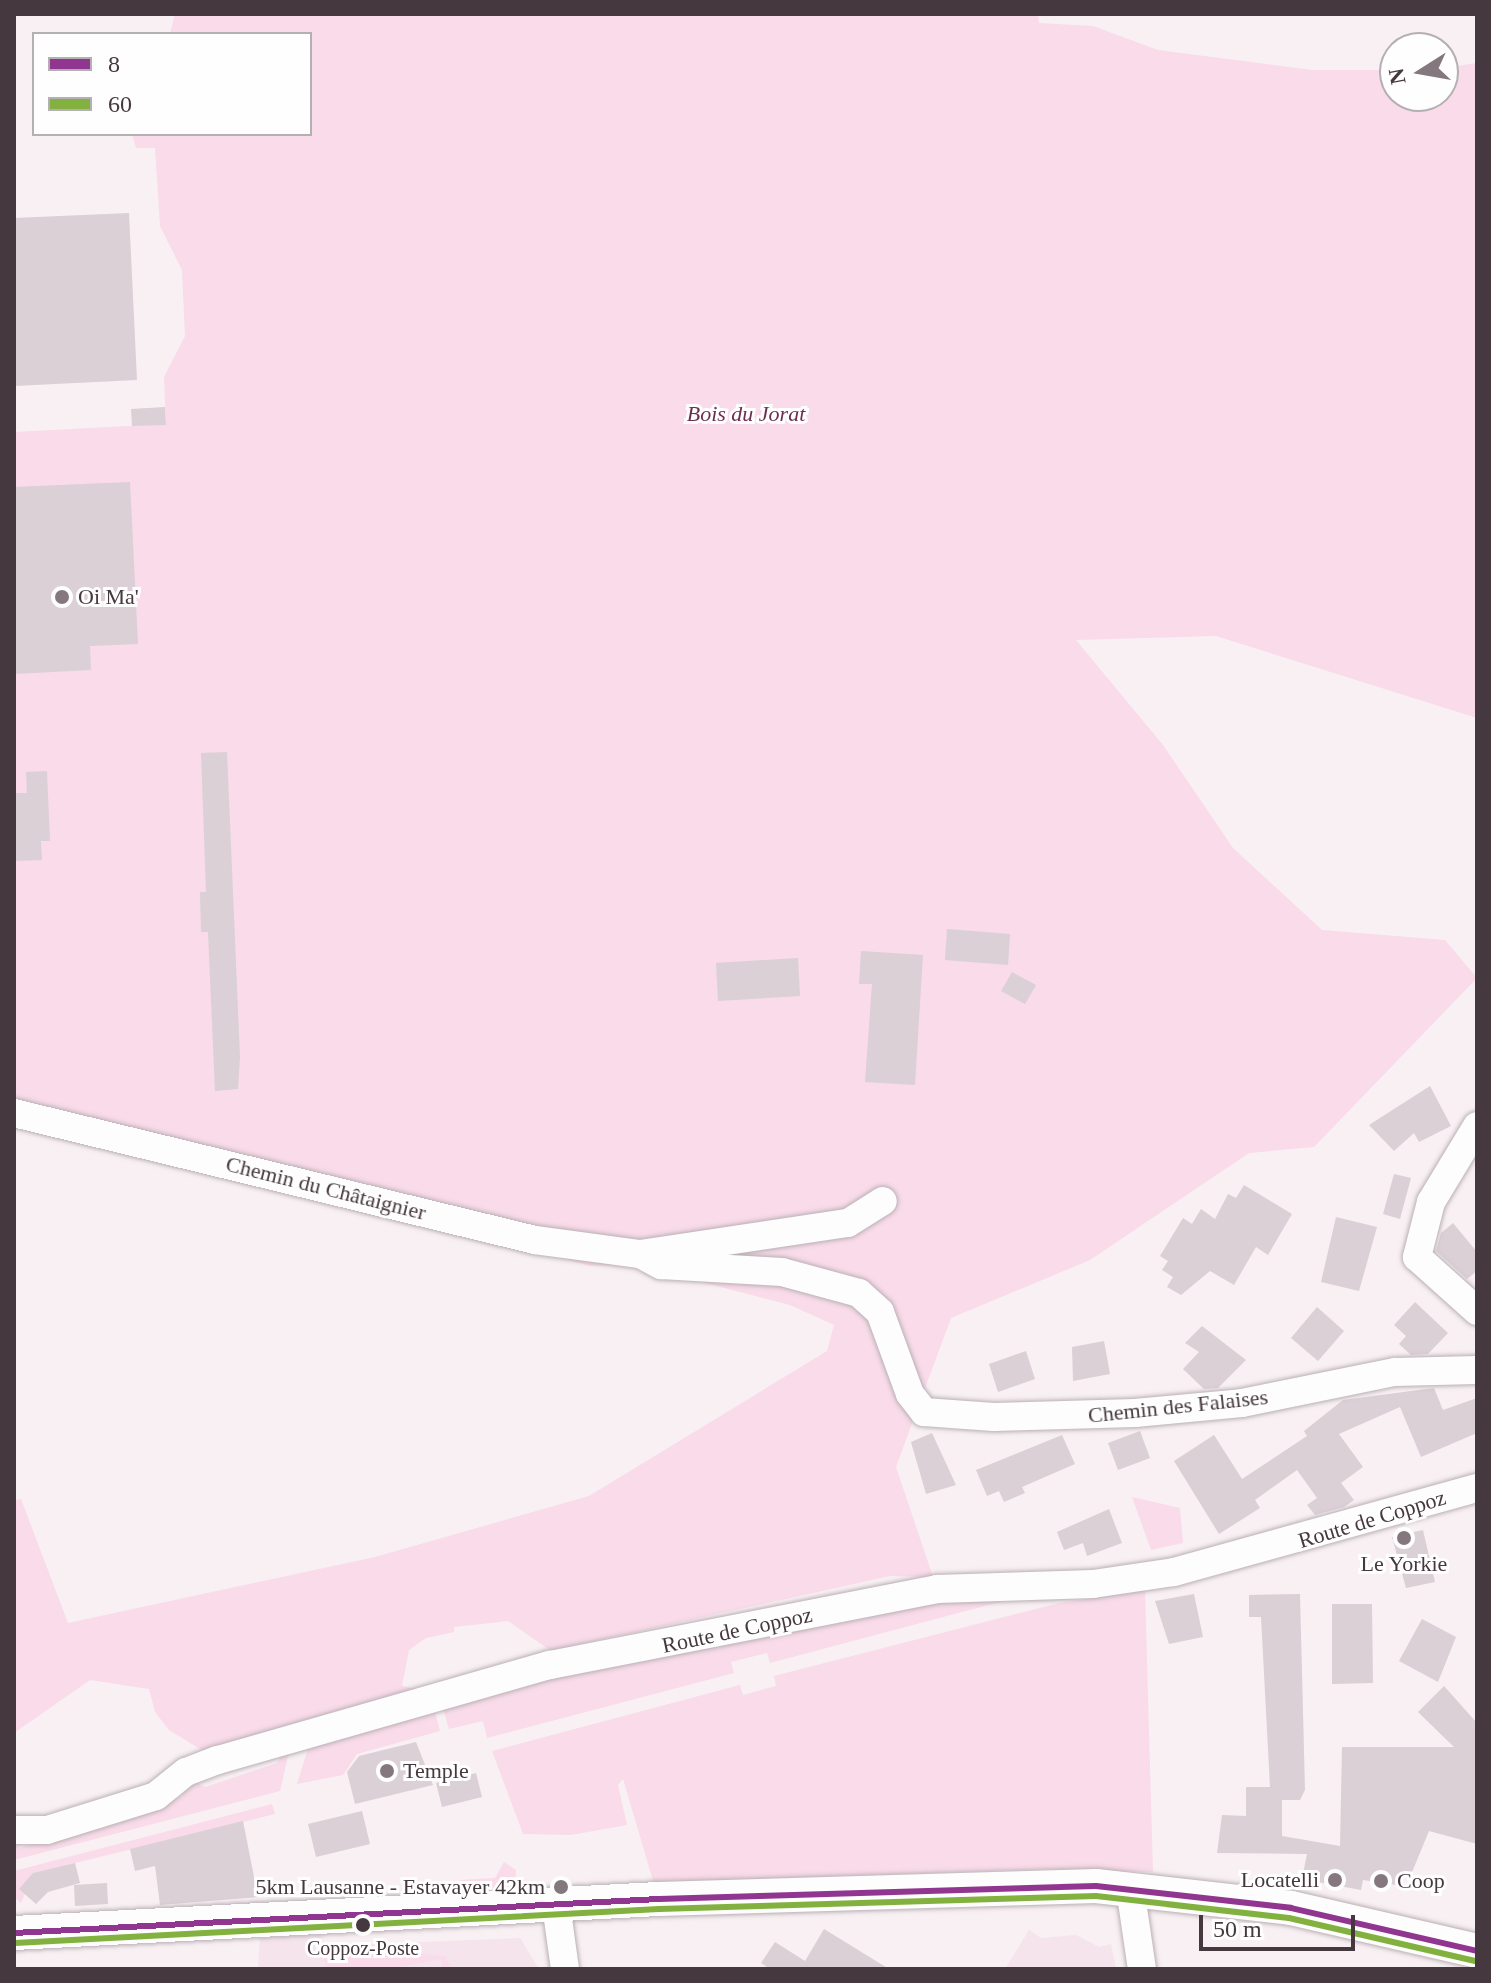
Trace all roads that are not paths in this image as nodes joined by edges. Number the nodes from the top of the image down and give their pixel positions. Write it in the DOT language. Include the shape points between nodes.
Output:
graph roads {
  1 [pos="14,1113"];
  2 [pos="1477,1126"];
  3 [pos="883,1201"];
  4 [pos="640,1254"];
  5 [pos="1477,1311"];
  6 [pos="1477,1370"];
  7 [pos="924,1412"];
  8 [pos="1477,1488"];
  9 [pos="14,1830"];
  10 [pos="1130,1888"];
  11 [pos="556,1905"];
  12 [pos="14,1933"];
  13 [pos="1477,1951"];
  14 [pos="565,1969"];
  15 [pos="1142,1969"];
  1 -- 4 [label="street, Chemin du Châtaignier" via="535,1240"];
  2 -- 5 [label="street" via="1431,1202 1417,1257"];
  3 -- 4 [label="street, Chemin du Châtaignier" via="848,1223"];
  4 -- 7 [label="street, Chemin du Châtaignier" via="661,1265 782,1272 859,1293 880,1312 910,1394"];
  6 -- 7 [label="street, Chemin des Falaises" via="1395,1372 1242,1403 1163,1411 1021,1417"];
  8 -- 9 [label="street, Route de Coppoz" via="1230,1559 1093,1584 928,1590 550,1665 218,1760 186,1772 156,1796 47,1830"];
  10 -- 11 [label="main road" via="1018,1885"];
  10 -- 13 [label="main road" via="1337,1916"];
  10 -- 15 [label="street"];
  11 -- 12 [label="main road"];
  11 -- 14 [label="street"];
}
